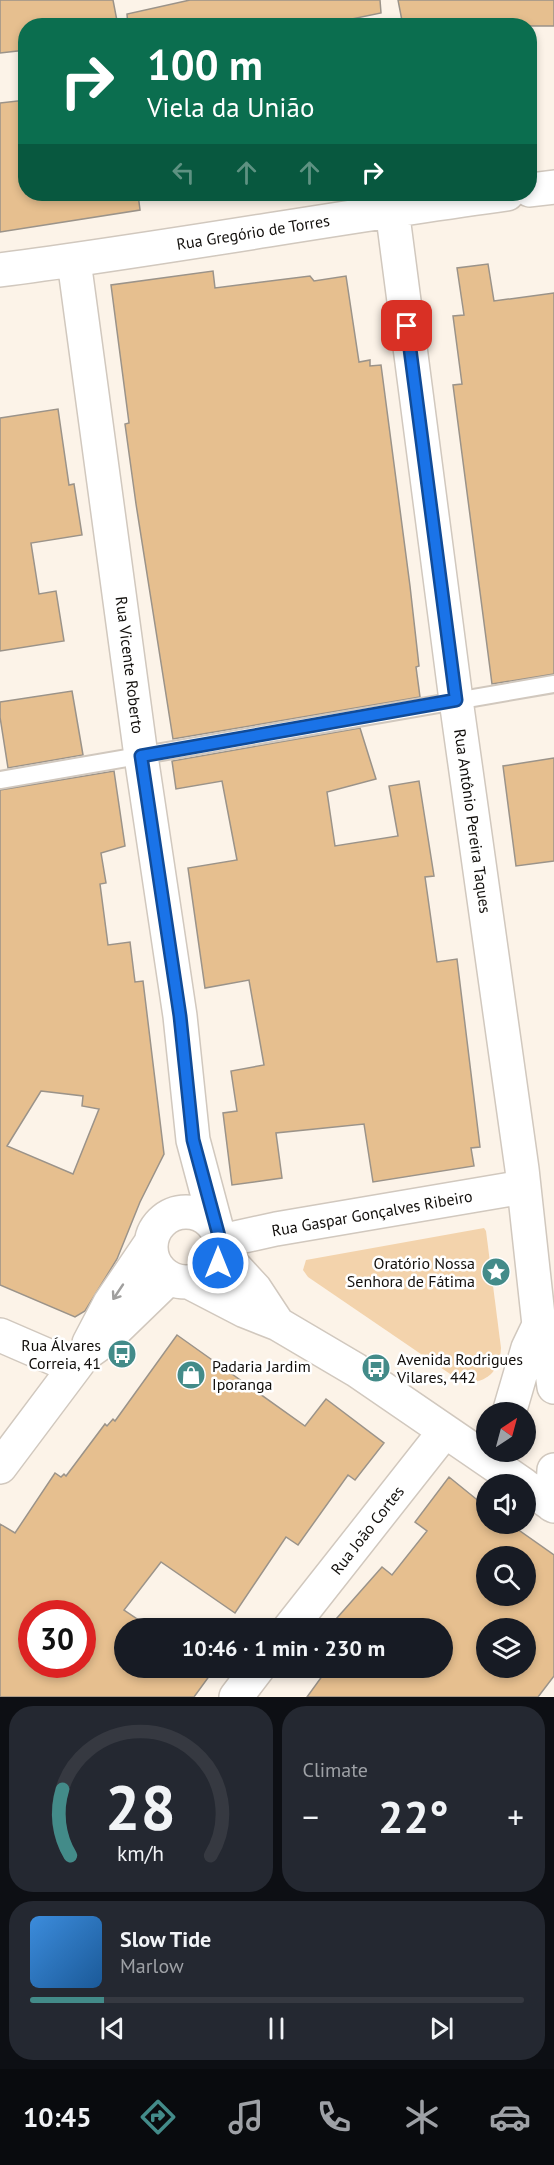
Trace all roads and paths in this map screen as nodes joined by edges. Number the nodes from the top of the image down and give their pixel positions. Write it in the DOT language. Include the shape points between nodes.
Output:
graph roads {
  1 [pos="554,187"];
  2 [pos="537,189"];
  3 [pos="453,201"];
  4 [pos="392,209"];
  5 [pos="74,261"];
  6 [pos="0,270"];
  7 [pos="554,684"];
  8 [pos="456,700"];
  9 [pos="141,756"];
  10 [pos="0,780"];
  11 [pos="193,1140"];
  12 [pos="524,1187"];
  13 [pos="173,1214"];
  14 [pos="219,1241"];
  15 [pos="150,1244"];
  16 [pos="180,1280"];
  17 [pos="278,1324"];
  18 [pos="539,1325"];
  19 [pos="0,1335"];
  20 [pos="79,1361"];
  21 [pos="554,1387"];
  22 [pos="511,1402"];
  23 [pos="445,1431"];
  24 [pos="476,1448"];
  25 [pos="496,1462"];
  26 [pos="0,1467"];
  27 [pos="554,1470"];
  28 [pos="511,1474"];
  29 [pos="536,1494"];
  30 [pos="553,1506"];
  31 [pos="298,1618"];
  32 [pos="250,1678"];
  33 [pos="236,1697"];
  1 -- 2 [label="street"];
  3 -- 4 [label="street, Rua Gregório de Torres"];
  4 -- 5 [label="street, Rua Gregório de Torres"];
  4 -- 8 [label="street, Rua Antônio Pereira Taques"];
  5 -- 6 [label="street, Rua Gregório de Torres"];
  5 -- 9 [label="street, Rua Vicente Roberto"];
  7 -- 8 [label="lane"];
  8 -- 9 [label="lane"];
  8 -- 12 [label="street, Rua Antônio Pereira Taques"];
  9 -- 10 [label="lane"];
  9 -- 11 [label="street, Rua Vicente Roberto" via="180,1016"];
  11 -- 13 [label="street, Rua Vicente Roberto"];
  11 -- 14 [label="street, Rua Vicente Roberto"];
  12 -- 14 [label="street, Rua Gaspar Gonçalves Ribeiro"];
  12 -- 18 [label="street, Rua Antônio Pereira Taques"];
  13 -- 14 [label="street" via="194,1212 211,1222"];
  13 -- 15 [label="street, Rua Vicente Roberto" via="158,1226"];
  14 -- 16 [label="street" via="218,1263 211,1272 202,1279"];
  14 -- 17 [label="street"];
  15 -- 16 [label="street" via="160,1272"];
  15 -- 20 [label="street, Rua Vicente Roberto, one-way" via="110,1303"];
  16 -- 17 [label="street"];
  16 -- 20 [label="street"];
  17 -- 23 [label="street" via="356,1370"];
  18 -- 21 [label="street, Rua Antônio Pereira Taques" via="550,1356"];
  18 -- 22 [label="street"];
  19 -- 20 [label="street"];
  20 -- 26 [label="street"];
  23 -- 24 [label="street"];
  23 -- 31 [label="street, Rua João Cortes"];
  25 -- 28 [label="street"];
  27 -- 30 [label="street"];
  29 -- 30 [label="street"];
  32 -- 33 [label="street"];
}
